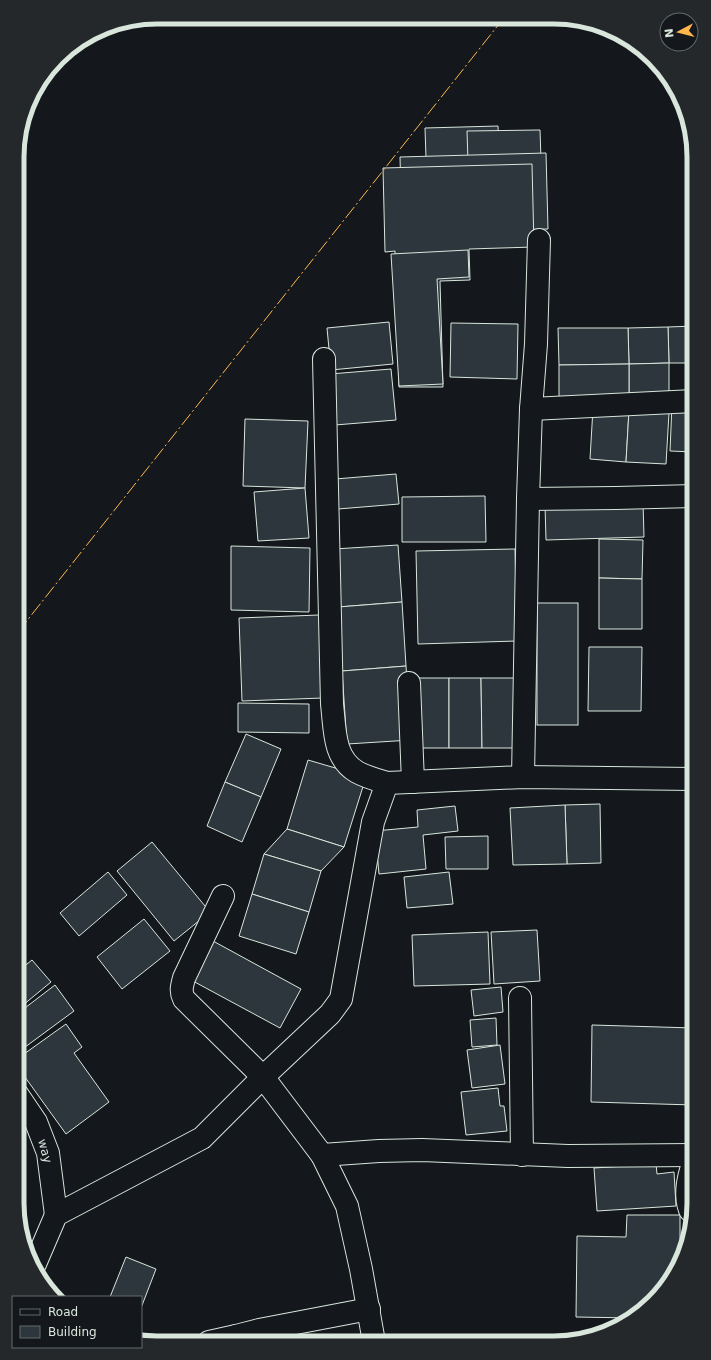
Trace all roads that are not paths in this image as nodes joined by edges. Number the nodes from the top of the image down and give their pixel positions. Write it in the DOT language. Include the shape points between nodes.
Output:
graph roads {
  1 [pos="539,240"];
  2 [pos="324,359"];
  3 [pos="687,401"];
  4 [pos="531,409"];
  5 [pos="687,496"];
  6 [pos="528,499"];
  7 [pos="409,683"];
  8 [pos="523,777"];
  9 [pos="687,779"];
  10 [pos="413,782"];
  11 [pos="387,783"];
  12 [pos="223,896"];
  13 [pos="520,998"];
  14 [pos="263,1077"];
  15 [pos="24,1104"];
  16 [pos="322,1155"];
  17 [pos="522,1155"];
  18 [pos="687,1155"];
  19 [pos="687,1192"];
  20 [pos="687,1202"];
  21 [pos="56,1215"];
  22 [pos="37,1260"];
  23 [pos="369,1309"];
  24 [pos="244,1336"];
  25 [pos="373,1336"];
  1 -- 4 [label="street"];
  2 -- 11 [label="street" via="332,704 338,750 346,763 357,772"];
  3 -- 4 [label="street"];
  4 -- 6 [label="street"];
  5 -- 6 [label="street"];
  6 -- 8 [label="street"];
  7 -- 10 [label="street"];
  8 -- 9 [label="street"];
  8 -- 10 [label="street"];
  10 -- 11 [label="street"];
  11 -- 14 [label="street" via="373,822 341,999 330,1014"];
  12 -- 14 [label="street" via="184,978 181,994"];
  13 -- 17 [label="street"];
  14 -- 16 [label="street"];
  14 -- 21 [label="street" via="202,1138"];
  15 -- 21 [label="street, way" via="36,1122 48,1153"];
  16 -- 17 [label="street" via="422,1150"];
  16 -- 23 [label="street" via="347,1206"];
  17 -- 18 [label="street"];
  19 -- 20 [label="street"];
  21 -- 22 [label="street"];
  23 -- 24 [label="street" via="259,1330"];
  23 -- 25 [label="street"];
}
